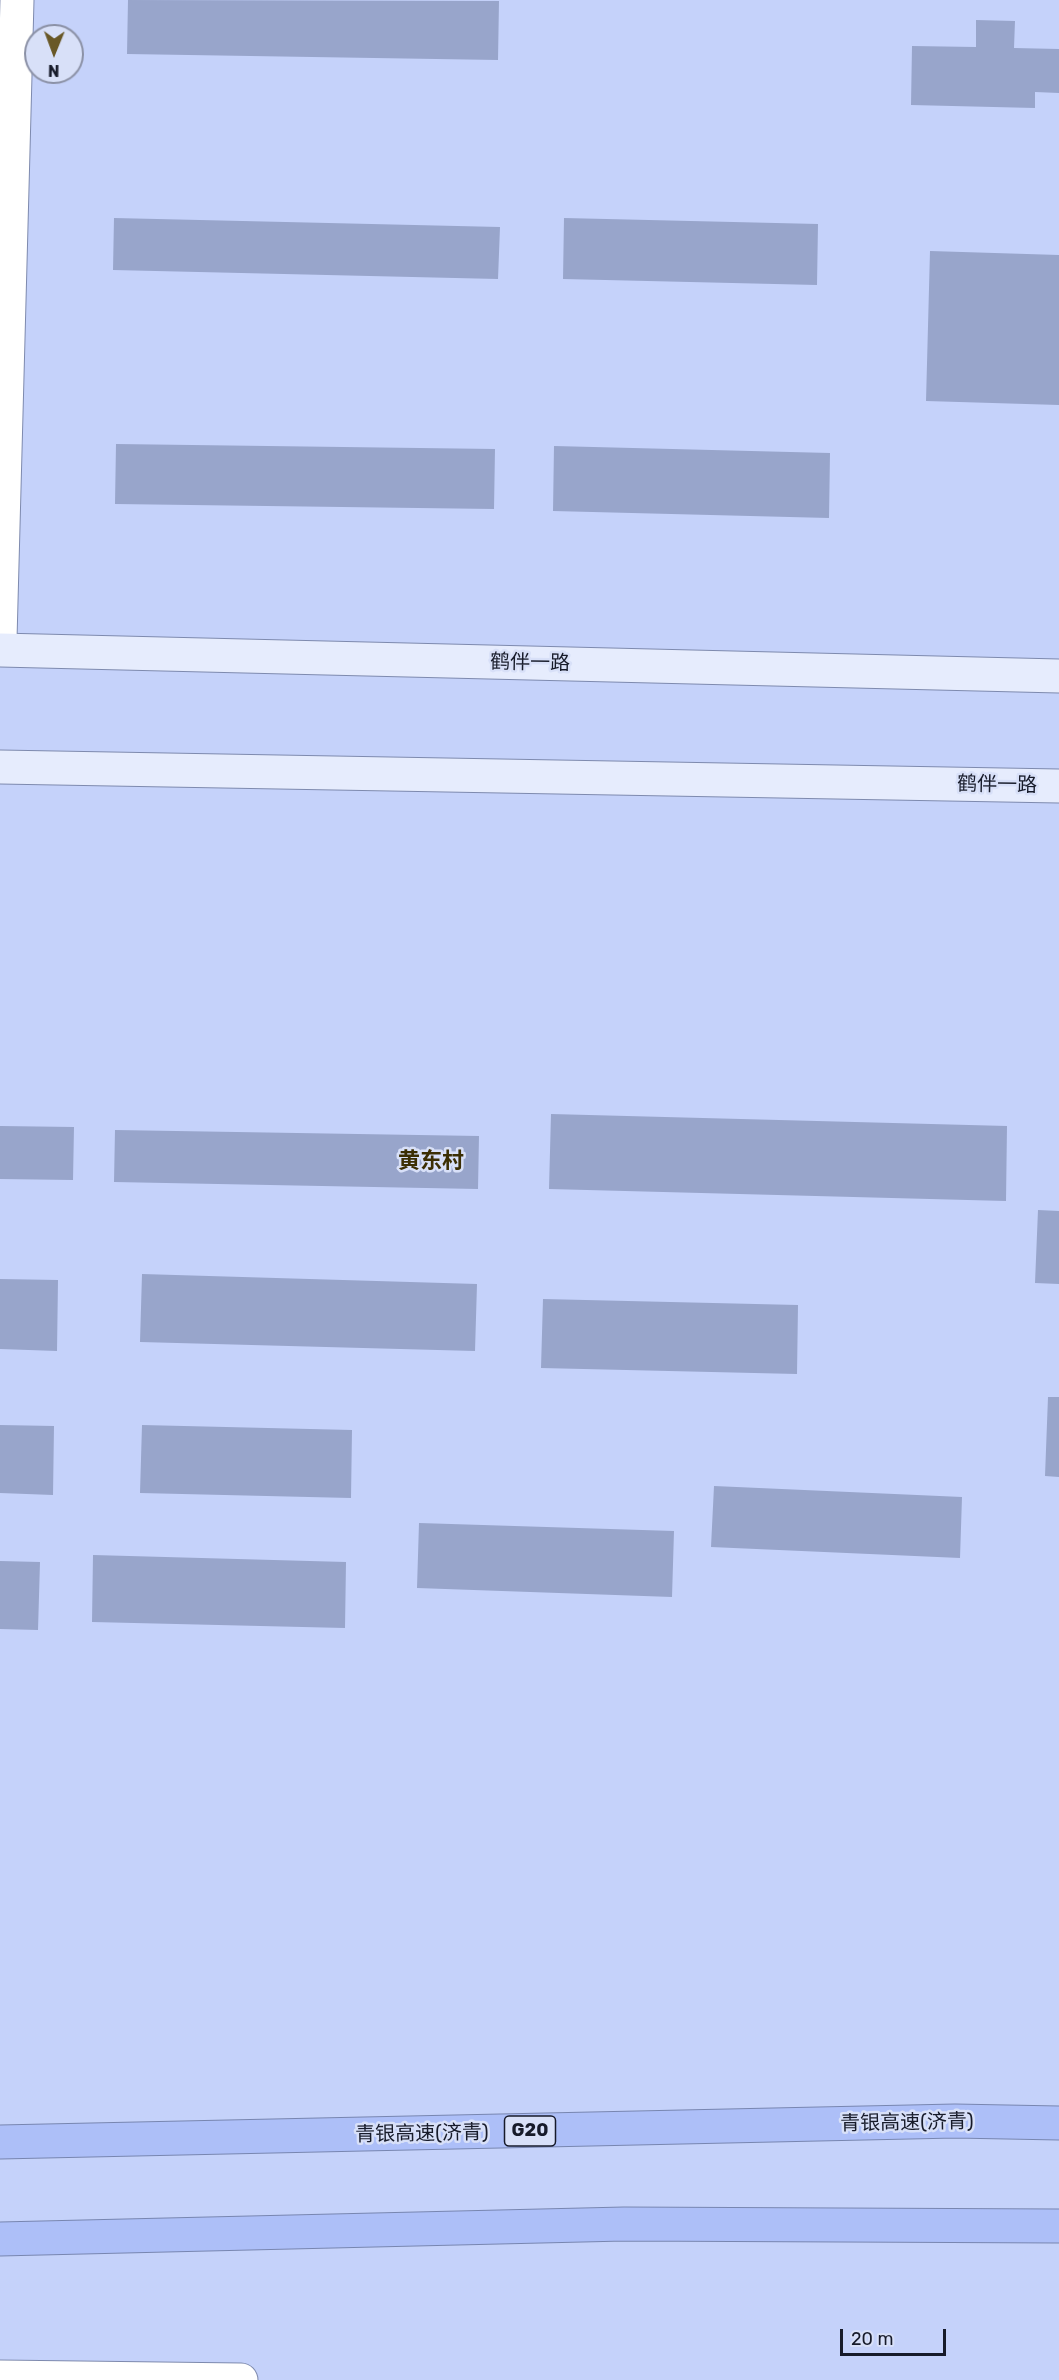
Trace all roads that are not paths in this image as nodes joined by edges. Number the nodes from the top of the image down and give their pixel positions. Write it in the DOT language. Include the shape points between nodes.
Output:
graph roads {
  1 [pos="17,0"];
  2 [pos="0,639"];
  3 [pos="0,650"];
  4 [pos="1059,676"];
  5 [pos="0,767"];
  6 [pos="1059,786"];
  7 [pos="1059,2123"];
  8 [pos="0,2142"];
  9 [pos="1059,2226"];
  10 [pos="0,2239"];
  11 [pos="0,2377"];
  12 [pos="241,2380"];
  1 -- 2 [label="street"];
  3 -- 4 [label="main road, 鹤伴一路"];
  5 -- 6 [label="main road, 鹤伴一路"];
  7 -- 8 [label="highway, 青银高速(济青) / G20" via="955,2121"];
  9 -- 10 [label="highway" via="624,2224"];
  11 -- 12 [label="street"];
}
